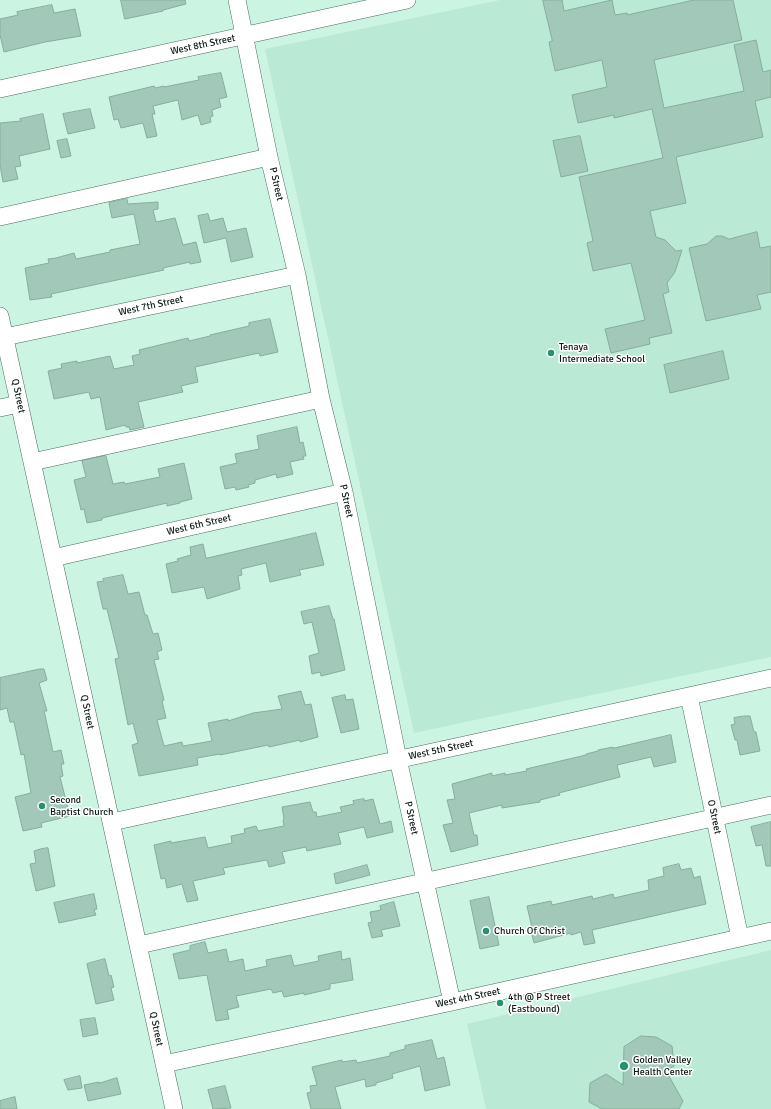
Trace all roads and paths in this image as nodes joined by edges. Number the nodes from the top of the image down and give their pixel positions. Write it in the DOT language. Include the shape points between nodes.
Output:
graph roads {
  1 [pos="236,0"];
  2 [pos="407,0"];
  3 [pos="244,36"];
  4 [pos="0,89"];
  5 [pos="269,157"];
  6 [pos="0,217"];
  7 [pos="297,276"];
  8 [pos="0,316"];
  9 [pos="3,335"];
  10 [pos="6,374"];
  11 [pos="321,398"];
  12 [pos="19,404"];
  13 [pos="0,408"];
  14 [pos="32,462"];
  15 [pos="344,492"];
  16 [pos="54,558"];
  17 [pos="771,678"];
  18 [pos="689,696"];
  19 [pos="398,759"];
  20 [pos="771,805"];
  21 [pos="714,818"];
  22 [pos="112,822"];
  23 [pos="426,882"];
  24 [pos="771,931"];
  25 [pos="740,938"];
  26 [pos="139,946"];
  27 [pos="452,1002"];
  28 [pos="164,1064"];
  29 [pos="174,1109"];
  1 -- 3 [label="street, P Street"];
  2 -- 3 [label="street, West 8th Street"];
  3 -- 4 [label="street, West 8th Street"];
  3 -- 5 [label="street, P Street"];
  5 -- 6 [label="street"];
  5 -- 7 [label="street, P Street"];
  7 -- 9 [label="street, West 7th Street"];
  7 -- 11 [label="street, P Street"];
  8 -- 9 [label="street, Q Street"];
  9 -- 10 [label="street, Q Street"];
  10 -- 12 [label="street, Q Street"];
  11 -- 14 [label="street"];
  11 -- 15 [label="street, P Street"];
  12 -- 13 [label="street"];
  12 -- 14 [label="street, Q Street"];
  14 -- 16 [label="street, Q Street"];
  15 -- 16 [label="street, West 6th Street"];
  15 -- 19 [label="street, P Street"];
  16 -- 22 [label="street, Q Street"];
  17 -- 18 [label="street, West 5th Street"];
  18 -- 19 [label="street, West 5th Street"];
  18 -- 21 [label="street, O Street"];
  19 -- 22 [label="street, West 5th Street"];
  19 -- 23 [label="street, P Street"];
  20 -- 21 [label="street"];
  21 -- 23 [label="street"];
  21 -- 25 [label="street, O Street"];
  22 -- 26 [label="street, Q Street"];
  23 -- 26 [label="street"];
  23 -- 27 [label="street, P Street"];
  24 -- 25 [label="street, West 4th Street"];
  25 -- 27 [label="street, West 4th Street"];
  26 -- 28 [label="street, Q Street"];
  27 -- 28 [label="street, West 4th Street"];
  28 -- 29 [label="street, Q Street"];
}
